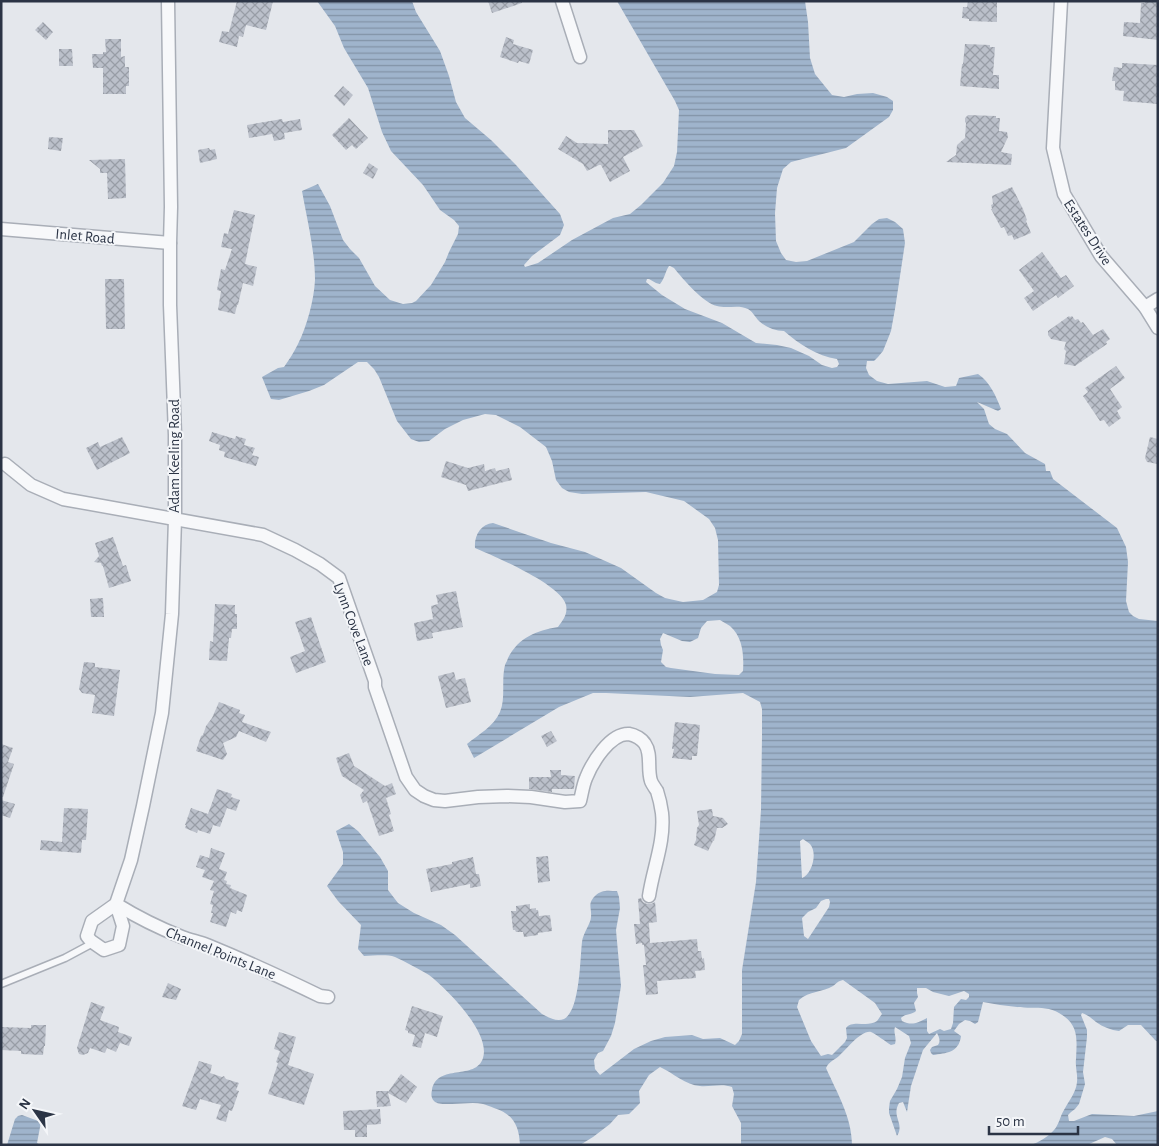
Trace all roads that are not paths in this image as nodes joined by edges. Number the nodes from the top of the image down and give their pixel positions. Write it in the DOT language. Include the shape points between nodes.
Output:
graph roads {
  1 [pos="168,1"];
  2 [pos="562,1"];
  3 [pos="1061,1"];
  4 [pos="580,57"];
  5 [pos="1,229"];
  6 [pos="170,243"];
  7 [pos="1158,299"];
  8 [pos="1145,307"];
  9 [pos="1158,328"];
  10 [pos="5,464"];
  11 [pos="174,518"];
  12 [pos="649,896"];
  13 [pos="116,904"];
  14 [pos="93,943"];
  15 [pos="1,984"];
  16 [pos="328,997"];
  1 -- 6 [label="street, Adam Keeling Road"];
  2 -- 4 [label="street"];
  3 -- 8 [label="street, Estates Drive" via="1053,148 1064,194 1100,256"];
  5 -- 6 [label="street, Inlet Road"];
  6 -- 11 [label="street, Adam Keeling Road"];
  7 -- 8 [label="street"];
  8 -- 9 [label="street, Estates Drive"];
  10 -- 11 [label="street, Lynn Cove Lane" via="31,485 63,499"];
  11 -- 12 [label="street, Lynn Cove Lane" via="263,535 320,564 339,578 406,777 424,796 444,802 508,796 580,801 592,764 614,738 629,734 643,741 662,813 662,838"];
  11 -- 13 [label="street, Adam Keeling Road" via="172,614 162,713 131,860"];
  13 -- 14 [label="street" via="92,921 87,936"];
  13 -- 14 [label="street" via="123,926 119,945 104,950"];
  13 -- 16 [label="street, Channel Points Lane" via="164,930"];
  14 -- 15 [label="lane" via="66,958"];
}
